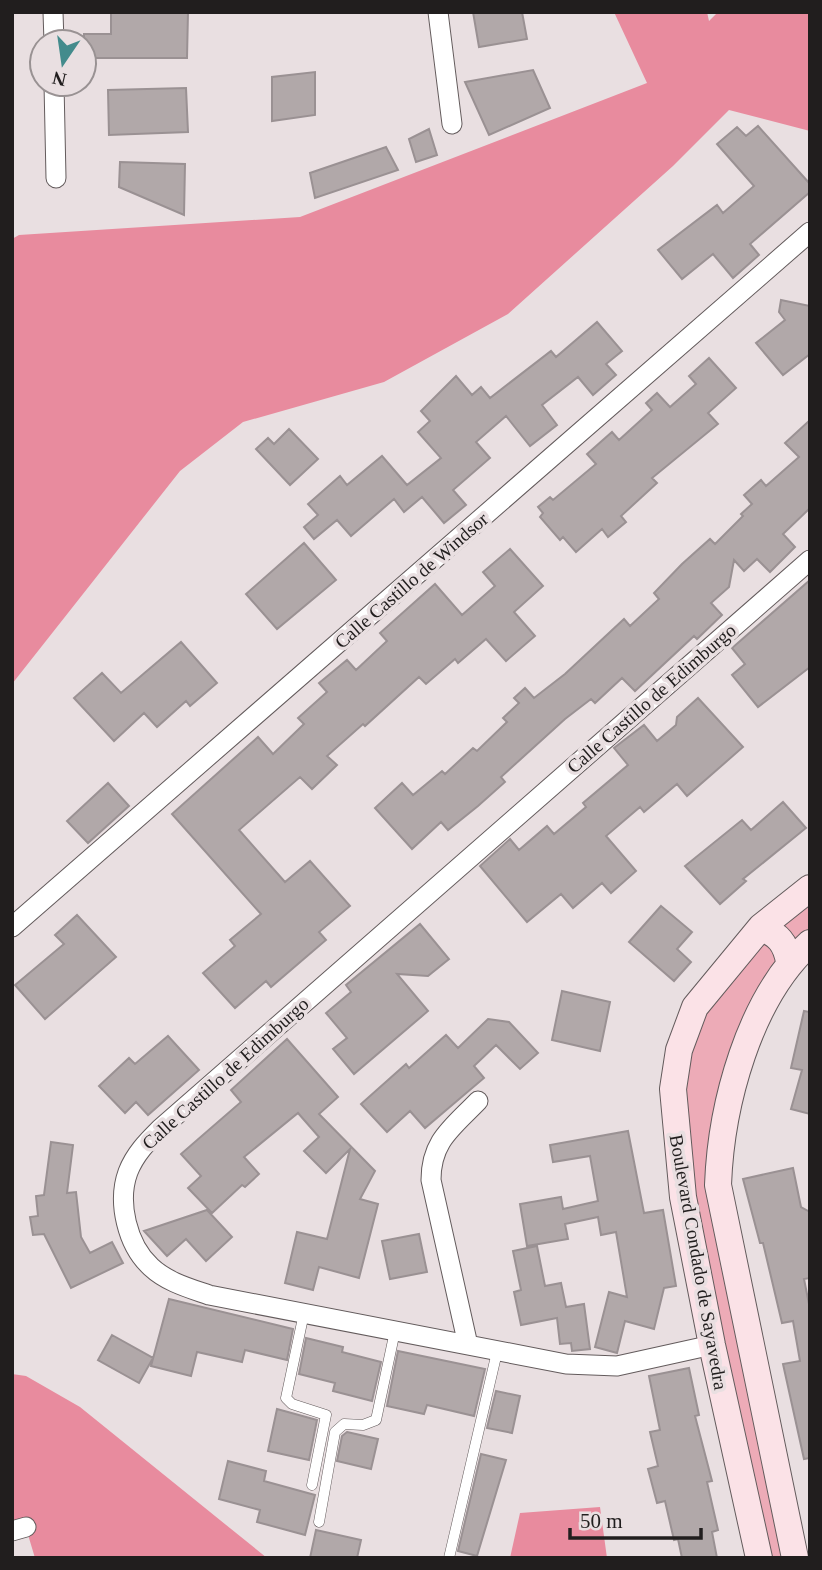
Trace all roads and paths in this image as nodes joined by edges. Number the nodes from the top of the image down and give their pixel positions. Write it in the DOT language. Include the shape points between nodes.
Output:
graph roads {
  1 [pos="438,12"];
  2 [pos="54,98"];
  3 [pos="452,124"];
  4 [pos="56,178"];
  5 [pos="810,232"];
  6 [pos="810,560"];
  7 [pos="810,888"];
  8 [pos="12,927"];
  9 [pos="761,927"];
  10 [pos="810,943"];
  11 [pos="789,961"];
  12 [pos="478,1101"];
  13 [pos="675,1135"];
  14 [pos="724,1135"];
  15 [pos="304,1313"];
  16 [pos="395,1331"];
  17 [pos="468,1345"];
  18 [pos="712,1345"];
  19 [pos="497,1352"];
  20 [pos="312,1485"];
  21 [pos="319,1522"];
  22 [pos="449,1558"];
  23 [pos="759,1558"];
  24 [pos="795,1558"];
  1 -- 3 [label="street"];
  2 -- 4 [label="street"];
  5 -- 8 [label="street, Calle Castillo de Windsor"];
  6 -- 15 [label="street, Calle Castillo de Edimburgo" via="208,1085 141,1149 128,1173 123,1203 137,1249 151,1267 209,1295"];
  7 -- 9 [label="street, Boulevard Condado de Sayavedra"];
  9 -- 11 [label="street" via="786,944"];
  9 -- 13 [label="street, Boulevard Condado de Sayavedra" via="695,1007 679,1050 673,1089"];
  10 -- 11 [label="street, Boulevard Condado de Sayavedra"];
  11 -- 14 [label="street, Boulevard Condado de Sayavedra" via="747,1040"];
  12 -- 17 [label="street" via="439,1142 431,1160 431,1180"];
  13 -- 14 [label="street" via="692,1143 708,1143"];
  13 -- 18 [label="street, Boulevard Condado de Sayavedra"];
  14 -- 24 [label="street, Boulevard Condado de Sayavedra" via="718,1185"];
  15 -- 16 [label="street, Calle Castillo de Edimburgo"];
  15 -- 20 [label="lane" via="286,1398 326,1415"];
  16 -- 17 [label="street, Calle Castillo de Edimburgo"];
  16 -- 21 [label="lane" via="376,1420 344,1424 335,1432"];
  17 -- 19 [label="street, Calle Castillo de Edimburgo"];
  18 -- 19 [label="street, Calle Castillo de Edimburgo" via="594,1367"];
  18 -- 23 [label="street, Boulevard Condado de Sayavedra"];
  19 -- 22 [label="lane"];
}
